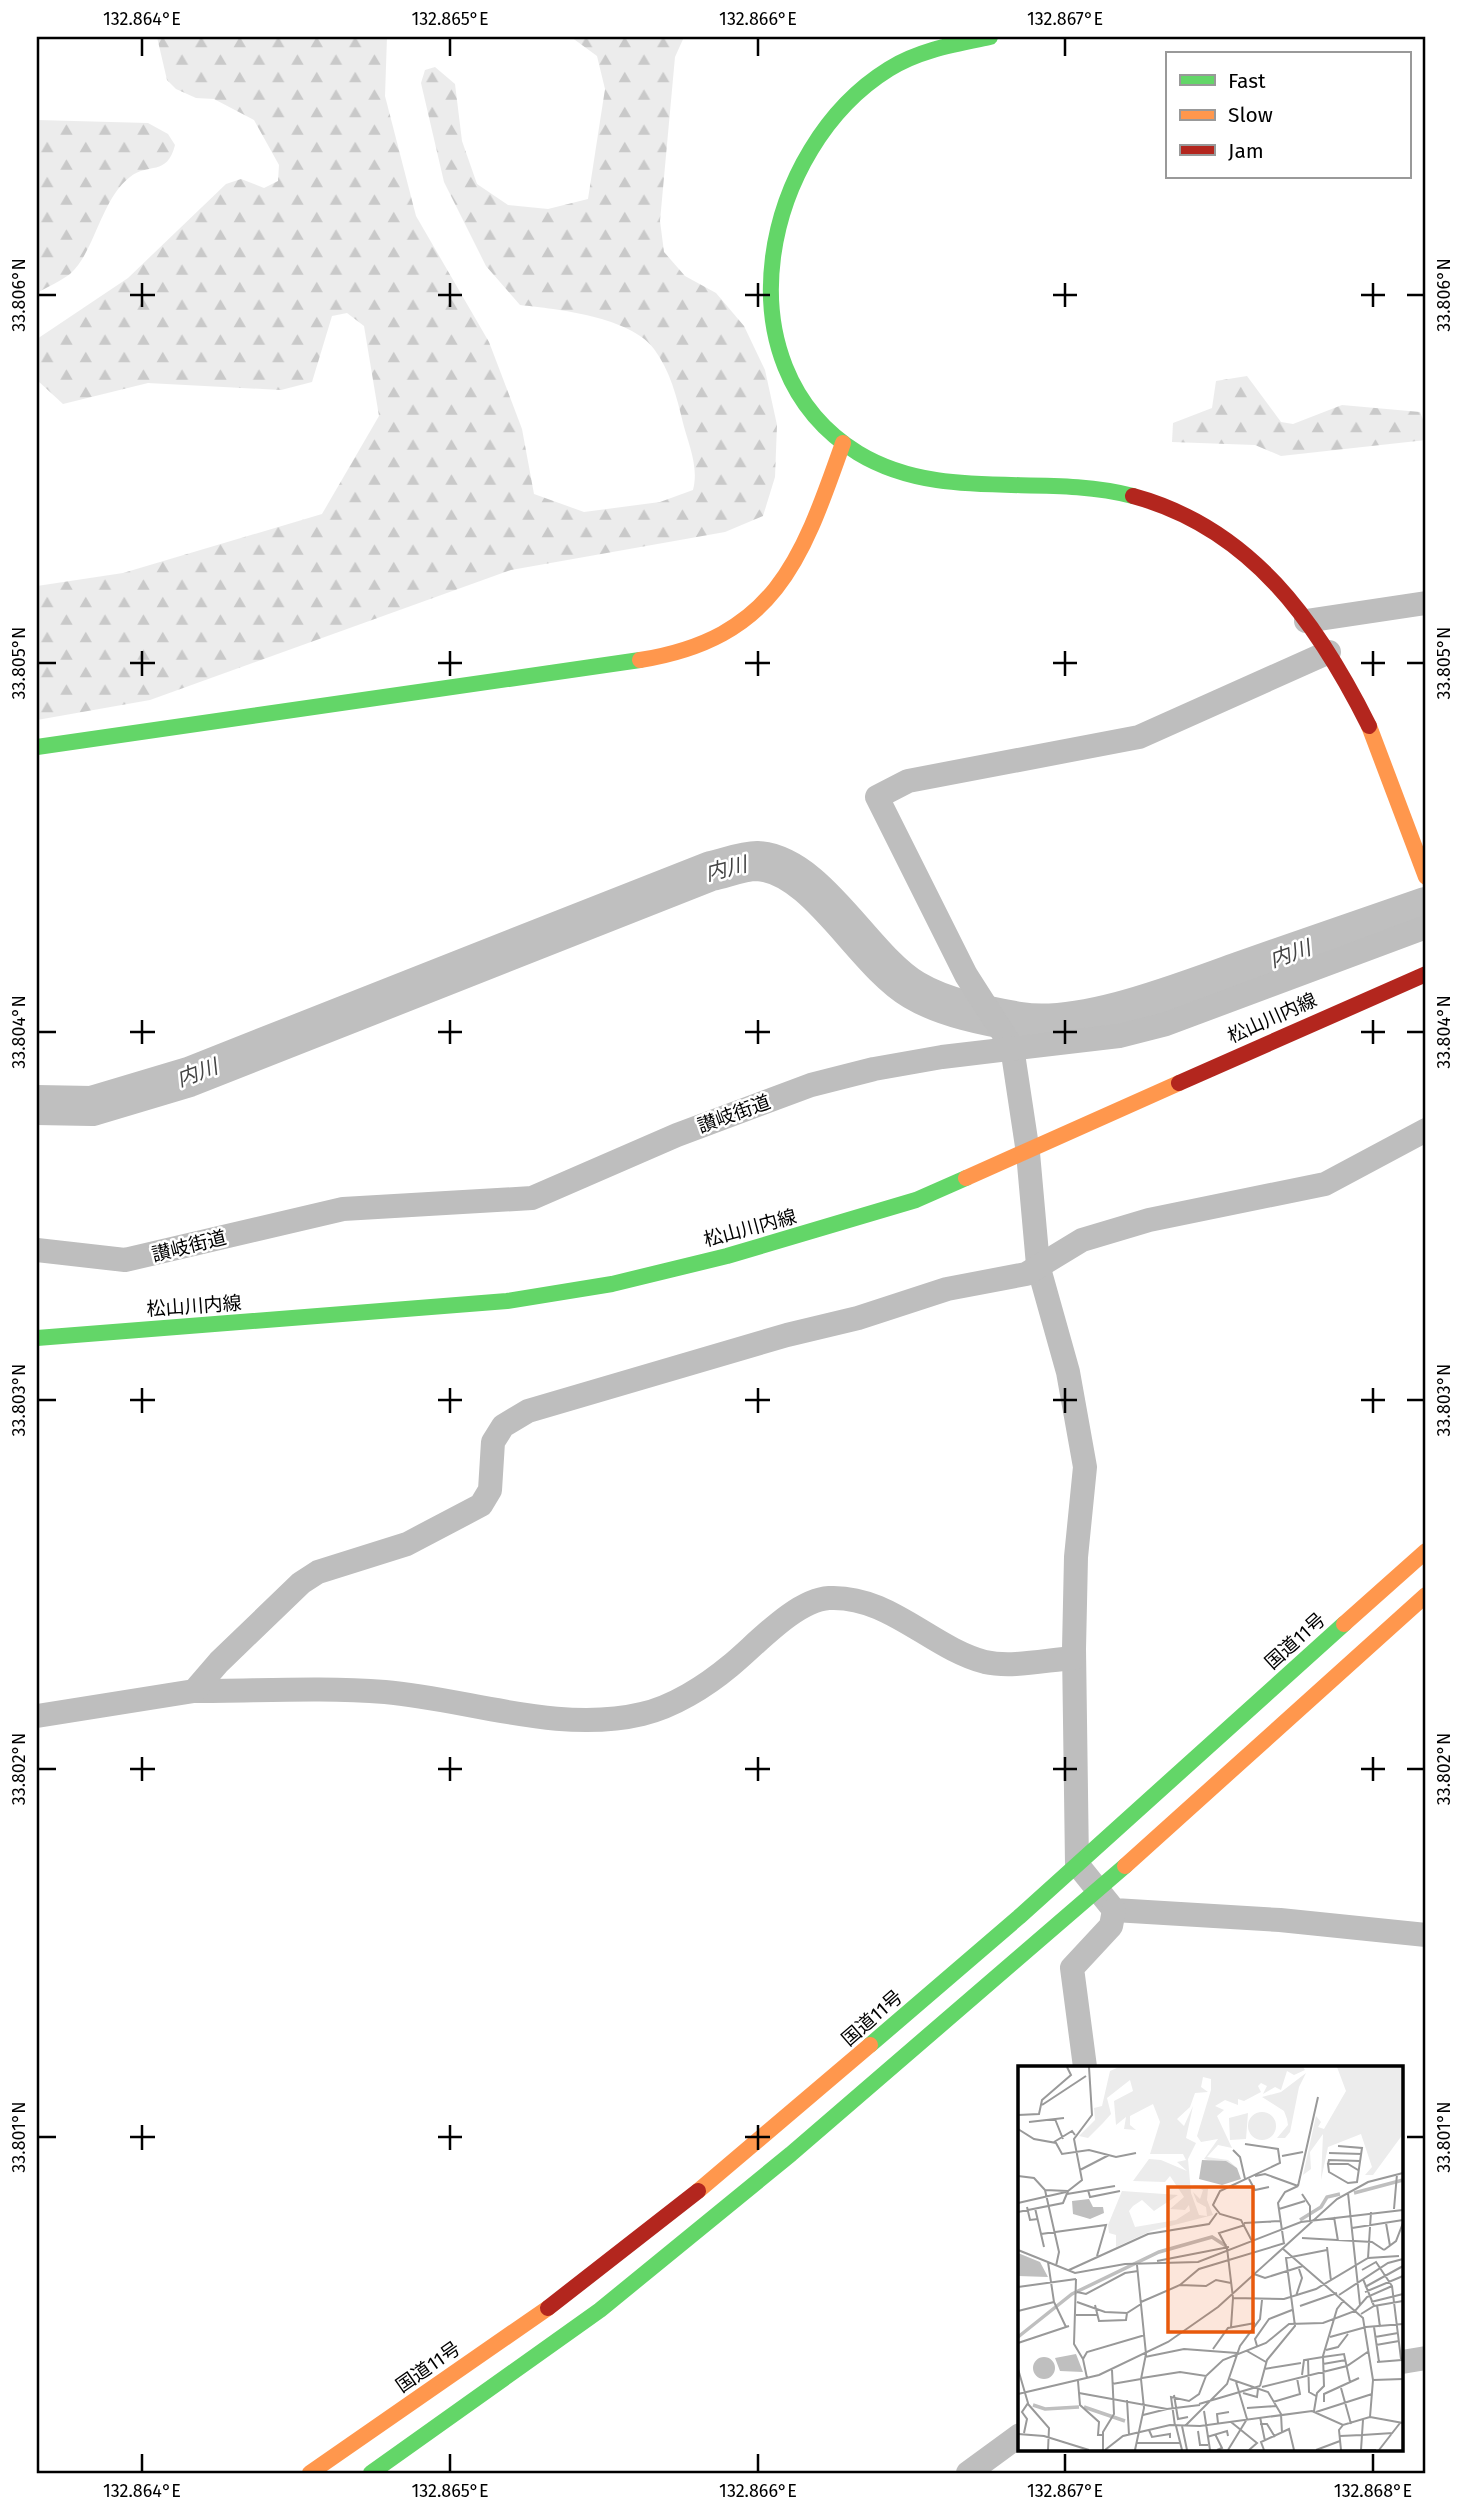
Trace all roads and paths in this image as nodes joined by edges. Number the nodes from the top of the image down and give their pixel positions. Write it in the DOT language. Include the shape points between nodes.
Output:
graph roads {
  1 [pos="990,37"];
  2 [pos="842,443"];
  3 [pos="1426,603"];
  4 [pos="1306,621"];
  5 [pos="1329,652"];
  6 [pos="37,747"];
  7 [pos="1426,877"];
  8 [pos="1426,927"];
  9 [pos="1426,974"];
  10 [pos="1008,1040"];
  11 [pos="1426,1130"];
  12 [pos="1028,1153"];
  13 [pos="37,1251"];
  14 [pos="1038,1265"];
  15 [pos="37,1338"];
  16 [pos="1426,1551"];
  17 [pos="1426,1595"];
  18 [pos="1074,1658"];
  19 [pos="194,1691"];
  20 [pos="37,1716"];
  21 [pos="1077,1864"];
  22 [pos="1097,1890"];
  23 [pos="1114,1910"];
  24 [pos="1426,1935"];
  25 [pos="1085,2066"];
  26 [pos="1426,2358"];
  27 [pos="1404,2362"];
  28 [pos="1018,2436"];
  29 [pos="310,2473"];
  30 [pos="371,2473"];
  31 [pos="968,2473"];
  1 -- 2 [label="main road" via="917,56 865,86 824,128 780,217 768,284 775,346 803,402"];
  2 -- 4 [label="main road" via="886,468 919,478 1098,489 1140,497 1221,534 1256,562"];
  2 -- 6 [label="main road" via="812,530 779,587 755,614 693,648 537,677"];
  3 -- 4 [label="street"];
  4 -- 5 [label="main road"];
  5 -- 7 [label="main road" via="1364,711 1390,769"];
  5 -- 10 [label="street" via="1139,737 908,781 877,797 966,975"];
  8 -- 10 [label="street, 讃岐街道" via="1166,1024 1119,1036"];
  9 -- 12 [label="main road, 松山川内線"];
  10 -- 12 [label="street"];
  10 -- 13 [label="street, 讃岐街道" via="811,1085 677,1135 532,1198 343,1209 125,1260"];
  11 -- 14 [label="street" via="1325,1184 1149,1220 1082,1240"];
  12 -- 14 [label="street"];
  12 -- 15 [label="main road, 松山川内線" via="916,1200 845,1223 612,1284 507,1301 393,1312"];
  14 -- 18 [label="street" via="1068,1372 1085,1467 1076,1557"];
  14 -- 19 [label="street" via="1026,1274 947,1289 528,1411 503,1426 493,1442 490,1490 481,1505 407,1544 318,1572 300,1583"];
  16 -- 21 [label="main road, 国道11号"];
  17 -- 22 [label="main road"];
  18 -- 19 [label="street" via="1000,1665 982,1661 882,1610 828,1598 771,1629 691,1694 643,1714 585,1720 384,1692"];
  18 -- 21 [label="street"];
  19 -- 20 [label="street"];
  21 -- 22 [label="street"];
  21 -- 29 [label="main road, 国道11号" via="708,2184 555,2303"];
  22 -- 23 [label="street"];
  22 -- 30 [label="main road" via="600,2310"];
  23 -- 24 [label="street"];
  23 -- 25 [label="street" via="1111,1926 1072,1968"];
  26 -- 27 [label="street"];
  28 -- 31 [label="street"];
}
